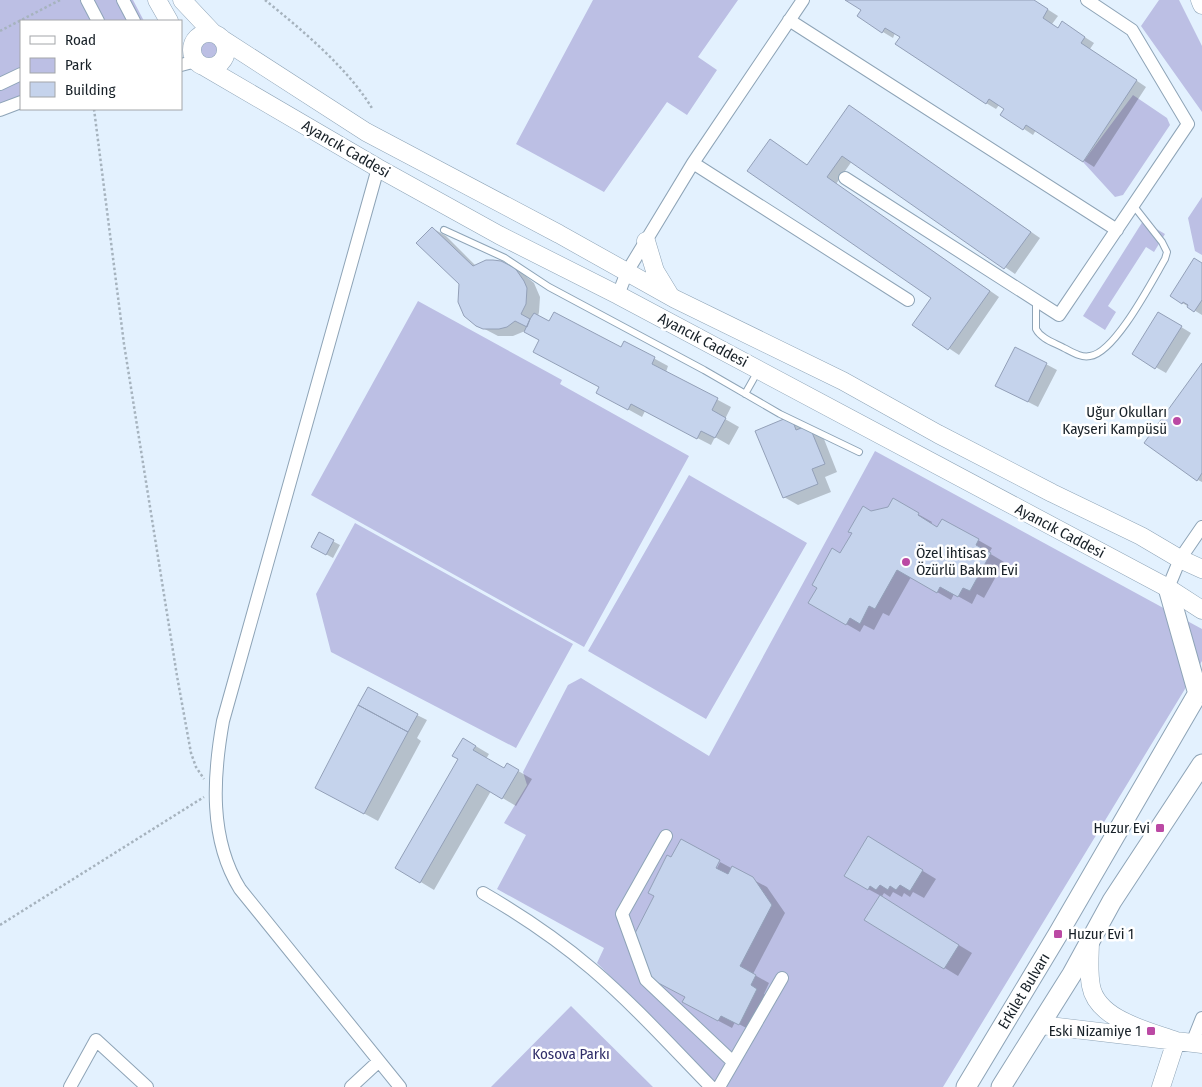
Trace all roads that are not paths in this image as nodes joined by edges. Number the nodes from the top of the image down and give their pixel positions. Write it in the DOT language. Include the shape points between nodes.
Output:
graph roads {
  1 [pos="87,0"];
  2 [pos="123,0"];
  3 [pos="157,0"];
  4 [pos="182,0"];
  5 [pos="803,0"];
  6 [pos="1087,0"];
  7 [pos="1200,0"];
  8 [pos="1202,5"];
  9 [pos="97,20"];
  10 [pos="133,20"];
  11 [pos="168,20"];
  12 [pos="789,20"];
  13 [pos="217,36"];
  14 [pos="182,43"];
  15 [pos="194,62"];
  16 [pos="20,74"];
  17 [pos="0,84"];
  18 [pos="20,102"];
  19 [pos="0,110"];
  20 [pos="693,163"];
  21 [pos="378,168"];
  22 [pos="845,178"];
  23 [pos="1133,205"];
  24 [pos="444,230"];
  25 [pos="1116,230"];
  26 [pos="646,241"];
  27 [pos="627,272"];
  28 [pos="618,295"];
  29 [pos="670,296"];
  30 [pos="908,300"];
  31 [pos="1036,300"];
  32 [pos="758,370"];
  33 [pos="745,394"];
  34 [pos="859,452"];
  35 [pos="1202,527"];
  36 [pos="1180,559"];
  37 [pos="1202,569"];
  38 [pos="1168,588"];
  39 [pos="1202,610"];
  40 [pos="1201,690"];
  41 [pos="1200,772"];
  42 [pos="666,836"];
  43 [pos="482,893"];
  44 [pos="1090,939"];
  45 [pos="782,978"];
  46 [pos="1202,1018"];
  47 [pos="1041,1025"];
  48 [pos="1190,1043"];
  49 [pos="379,1061"];
  50 [pos="733,1062"];
  51 [pos="70,1087"];
  52 [pos="147,1087"];
  53 [pos="351,1087"];
  54 [pos="400,1087"];
  55 [pos="711,1087"];
  56 [pos="719,1087"];
  57 [pos="966,1087"];
  58 [pos="1001,1087"];
  59 [pos="1161,1087"];
  1 -- 9 [label="street"];
  2 -- 10 [label="street"];
  3 -- 11 [label="street"];
  4 -- 13 [label="street, Ayancık Caddesi"];
  5 -- 12 [label="street"];
  6 -- 23 [label="street" via="1132,30 1188,124"];
  7 -- 8 [label="street"];
  12 -- 20 [label="street"];
  12 -- 25 [label="street"];
  13 -- 15 [label="street" via="207,33 197,37 192,46"];
  13 -- 15 [label="street" via="226,48 224,59 216,66"];
  13 -- 27 [label="street, Ayancık Caddesi" via="366,132"];
  14 -- 15 [label="street, Ayancık Caddesi"];
  15 -- 21 [label="street, Ayancık Caddesi"];
  16 -- 17 [label="street"];
  18 -- 19 [label="street"];
  20 -- 26 [label="street"];
  20 -- 30 [label="street"];
  21 -- 28 [label="street, Ayancık Caddesi" via="499,235"];
  21 -- 49 [label="street" via="223,721 216,789 220,839 232,877"];
  22 -- 31 [label="street"];
  23 -- 25 [label="street"];
  23 -- 31 [label="lane" via="1167,252 1127,323 1109,344 1086,357 1048,340 1036,329"];
  24 -- 33 [label="lane" via="505,258 549,287"];
  25 -- 31 [label="street" via="1059,315"];
  26 -- 27 [label="street"];
  26 -- 29 [label="street" via="655,271"];
  27 -- 28 [label="street"];
  27 -- 29 [label="street, Ayancık Caddesi"];
  28 -- 32 [label="street, Ayancık Caddesi"];
  29 -- 36 [label="street, Ayancık Caddesi" via="843,381"];
  32 -- 33 [label="lane"];
  32 -- 38 [label="street, Ayancık Caddesi"];
  33 -- 34 [label="lane"];
  35 -- 36 [label="street"];
  36 -- 37 [label="street, Ayancık Caddesi"];
  36 -- 38 [label="street"];
  38 -- 39 [label="street, Ayancık Caddesi"];
  38 -- 40 [label="main road"];
  40 -- 57 [label="main road, Erkilet Bulvarı"];
  41 -- 44 [label="main road, Erkilet Bulvarı"];
  42 -- 50 [label="street" via="622,914 646,980"];
  43 -- 55 [label="street" via="539,928 593,970"];
  44 -- 47 [label="main road, Erkilet Bulvarı"];
  44 -- 48 [label="street" via="1091,987 1101,1005 1119,1020"];
  45 -- 50 [label="street"];
  46 -- 48 [label="street"];
  47 -- 48 [label="street"];
  47 -- 58 [label="main road, Erkilet Bulvarı"];
  48 -- 59 [label="street"];
  49 -- 53 [label="street"];
  49 -- 54 [label="street"];
  50 -- 56 [label="street"];
  51 -- 52 [label="street" via="96,1040"];
}
